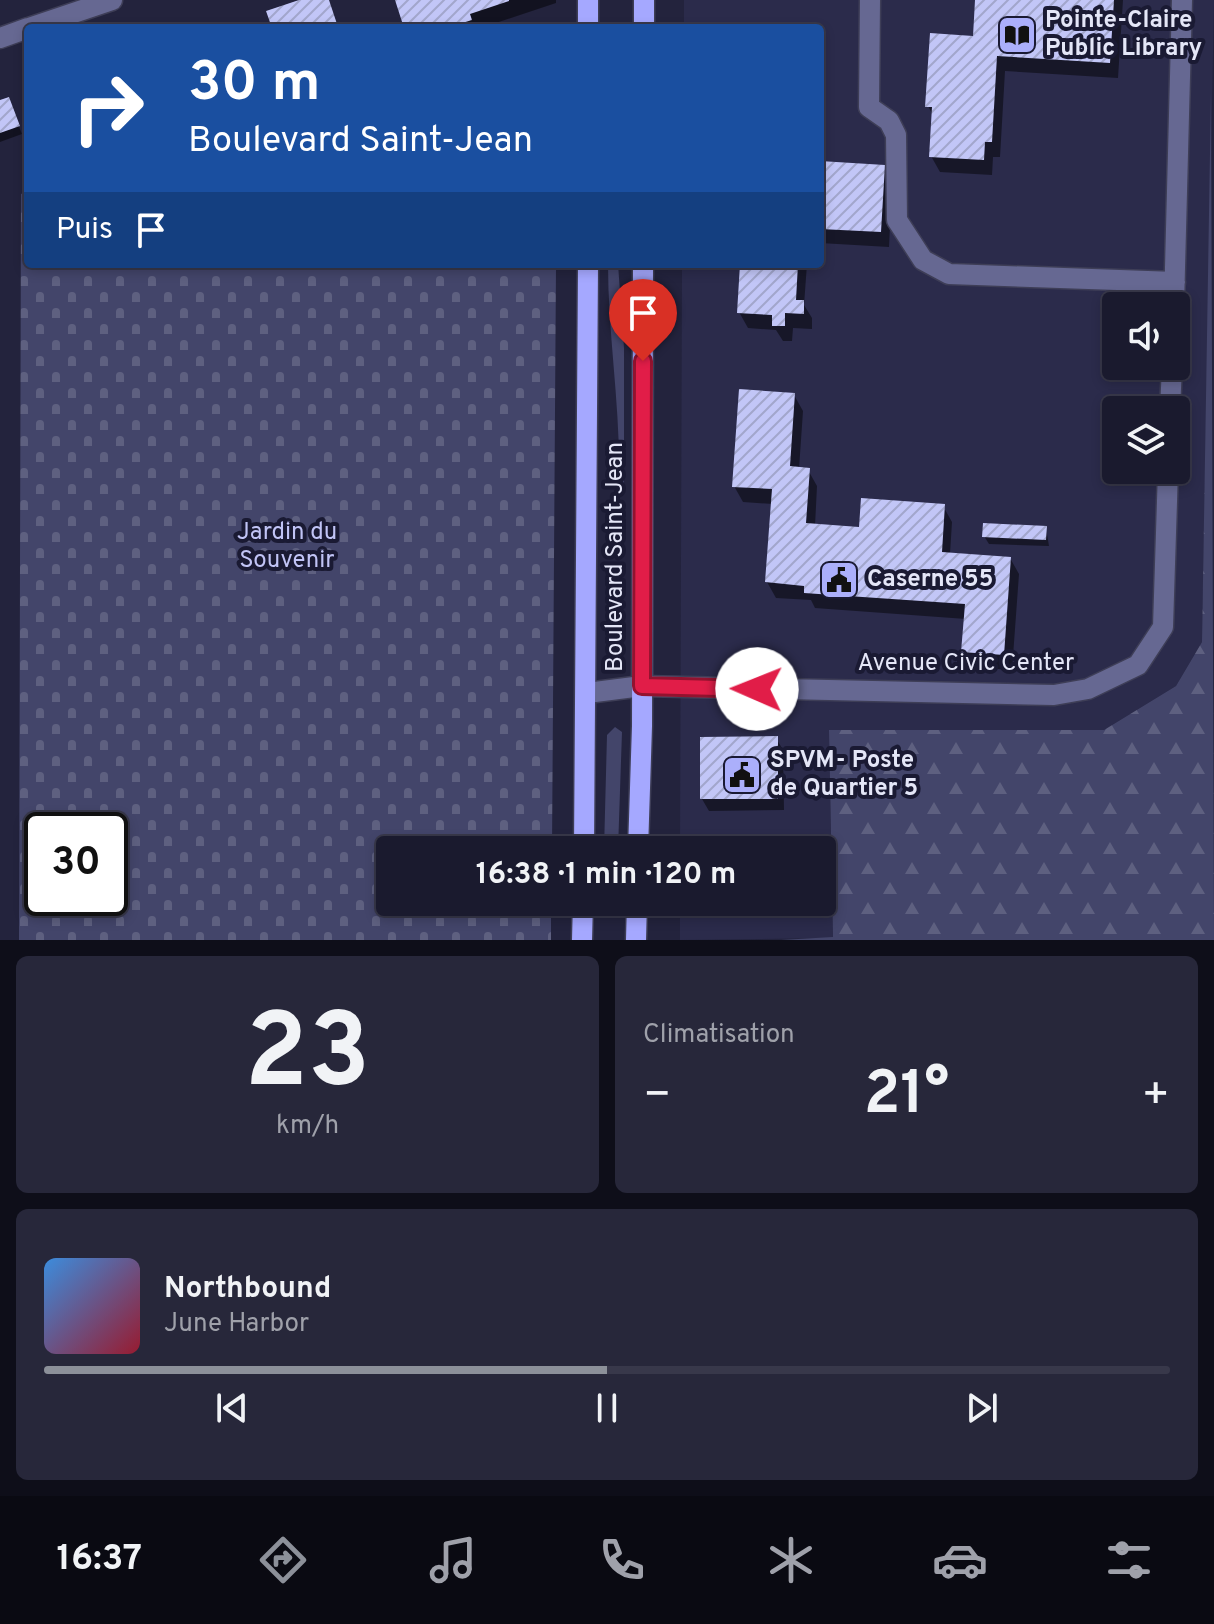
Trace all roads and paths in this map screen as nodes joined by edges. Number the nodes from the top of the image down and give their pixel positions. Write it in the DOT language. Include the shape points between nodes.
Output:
graph roads {
  1 [pos="112,0"];
  2 [pos="588,0"];
  3 [pos="644,0"];
  4 [pos="870,0"];
  5 [pos="1182,0"];
  6 [pos="40,24"];
  7 [pos="588,24"];
  8 [pos="644,24"];
  9 [pos="24,29"];
  10 [pos="0,38"];
  11 [pos="588,268"];
  12 [pos="643,268"];
  13 [pos="1175,282"];
  14 [pos="1175,292"];
  15 [pos="1168,484"];
  16 [pos="642,686"];
  17 [pos="587,693"];
  18 [pos="584,836"];
  19 [pos="638,836"];
  20 [pos="583,916"];
  21 [pos="637,916"];
  22 [pos="582,940"];
  23 [pos="636,940"];
  1 -- 6 [label="street"];
  2 -- 7 [label="main road"];
  3 -- 8 [label="main road"];
  4 -- 13 [label="street" via="869,107 889,121 896,135 897,220 923,260 949,274"];
  5 -- 13 [label="street"];
  9 -- 10 [label="street"];
  11 -- 17 [label="main road, Boulevard Saint-Jean"];
  12 -- 16 [label="main road, Boulevard Saint-Jean"];
  13 -- 14 [label="street"];
  15 -- 16 [label="street, Avenue Civic Center" via="1163,627 1138,665 1088,689 1054,695"];
  16 -- 17 [label="street, Avenue Civic Center"];
  16 -- 19 [label="main road, Boulevard Saint-Jean"];
  17 -- 18 [label="main road, Boulevard Saint-Jean"];
  20 -- 22 [label="main road"];
  21 -- 23 [label="main road"];
}
